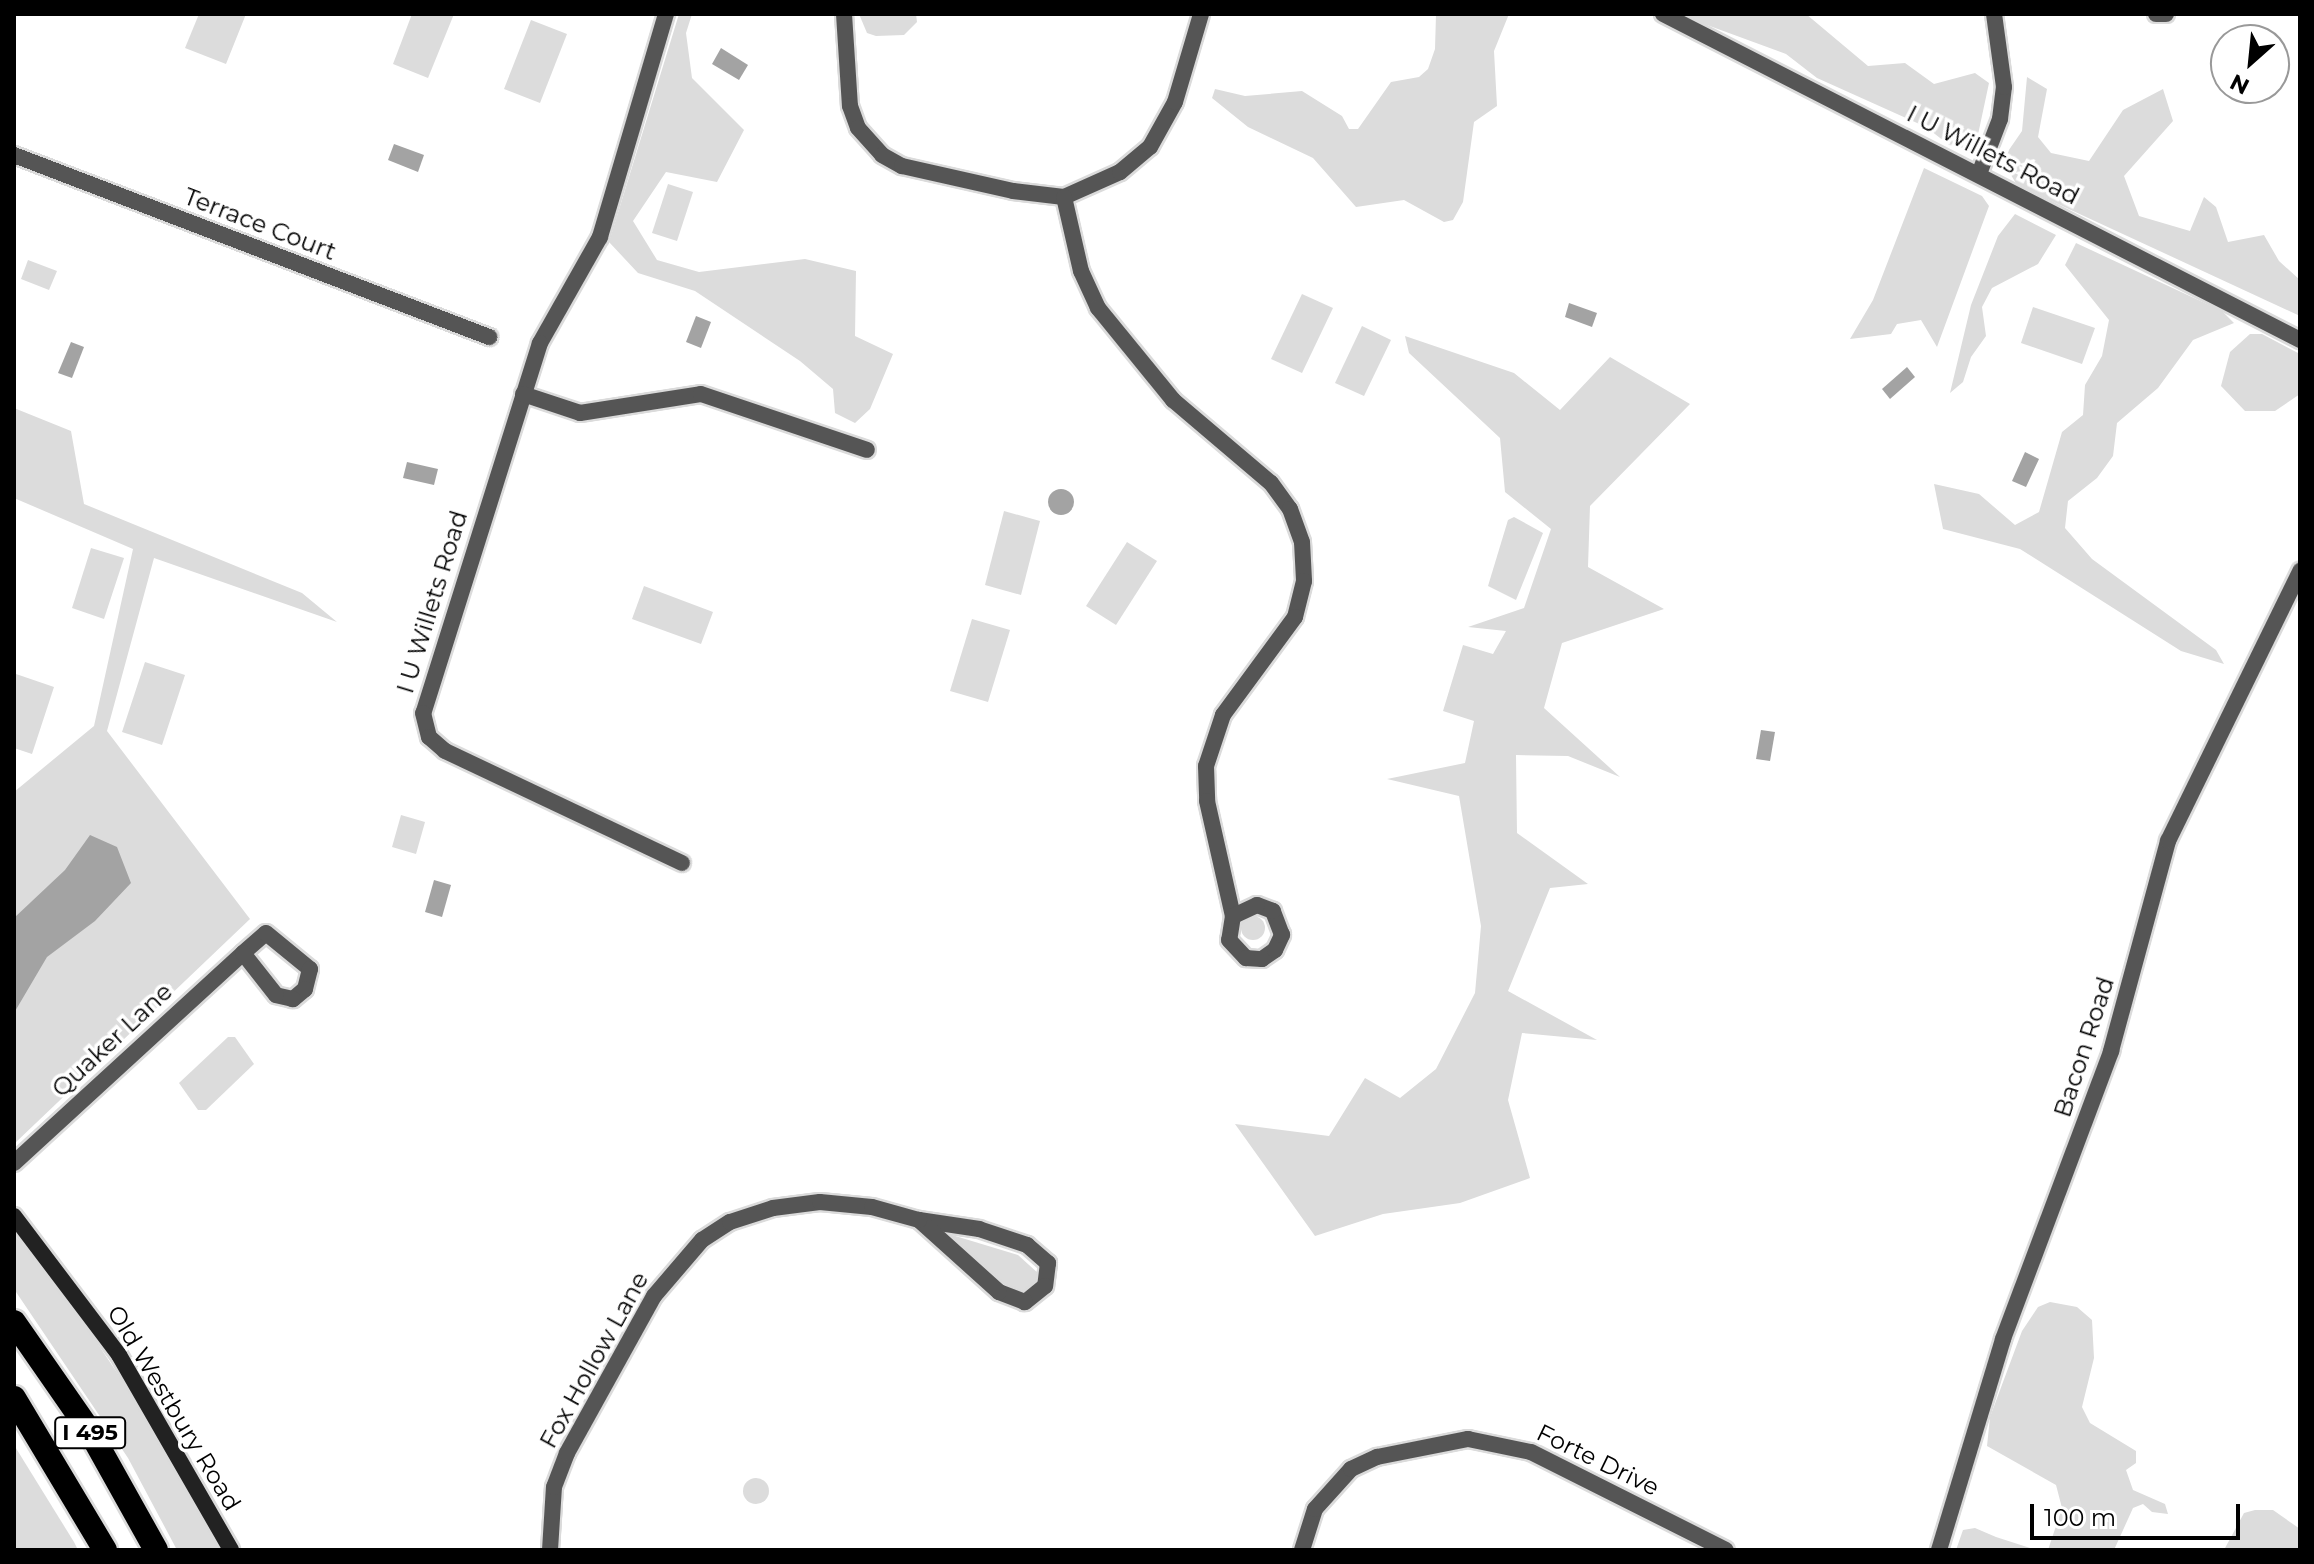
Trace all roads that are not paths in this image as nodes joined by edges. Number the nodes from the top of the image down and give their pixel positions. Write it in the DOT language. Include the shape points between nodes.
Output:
graph roads {
  1 [pos="666,14"];
  2 [pos="844,14"];
  3 [pos="1201,14"];
  4 [pos="1663,14"];
  5 [pos="1994,14"];
  6 [pos="2156,14"];
  7 [pos="2166,14"];
  8 [pos="14,155"];
  9 [pos="1979,174"];
  10 [pos="1064,197"];
  11 [pos="489,337"];
  12 [pos="2300,340"];
  13 [pos="523,394"];
  14 [pos="867,450"];
  15 [pos="2300,571"];
  16 [pos="682,863"];
  17 [pos="1233,916"];
  18 [pos="243,953"];
  19 [pos="14,1163"];
  20 [pos="14,1216"];
  21 [pos="919,1220"];
  22 [pos="14,1322"];
  23 [pos="14,1398"];
  24 [pos="105,1550"];
  25 [pos="156,1550"];
  26 [pos="231,1550"];
  27 [pos="550,1550"];
  28 [pos="1302,1550"];
  29 [pos="1726,1550"];
  30 [pos="1939,1550"];
  1 -- 13 [label="street, I U Willets Road" via="600,237 553,313"];
  2 -- 10 [label="street" via="850,106 858,128 882,155 902,166"];
  3 -- 10 [label="street" via="1175,102 1150,147 1120,172"];
  4 -- 9 [label="street, I U Willets Road"];
  5 -- 9 [label="street" via="2004,87 2000,119"];
  6 -- 7 [label="street"];
  8 -- 11 [label="street, Terrace Court"];
  9 -- 12 [label="street, I U Willets Road"];
  10 -- 17 [label="street" via="1081,271 1098,308 1173,400 1271,483 1290,509 1302,542 1304,581 1295,617 1223,715 1208,753 1207,801"];
  13 -- 14 [label="street" via="580,413 701,394"];
  13 -- 16 [label="street, I U Willets Road" via="425,704 425,729 459,759"];
  15 -- 30 [label="street, Bacon Road" via="2168,841 2111,1051 2003,1339"];
  18 -- 19 [label="street, Quaker Lane"];
  20 -- 26 [label="main road, Old Westbury Road" via="119,1355"];
  21 -- 21 [label="street, Fox Hollow Lane" via="999,1292 1025,1302 1045,1286 1048,1263 1027,1245 979,1229"];
  21 -- 27 [label="street, Fox Hollow Lane" via="872,1207 820,1202 773,1208 730,1222 702,1240 654,1296 567,1453 554,1487"];
  22 -- 25 [label="highway, I 495" via="89,1430"];
  23 -- 24 [label="highway, I 495"];
  28 -- 29 [label="street, Forte Drive" via="1315,1509 1351,1469 1392,1453 1468,1439 1531,1452"];
}
